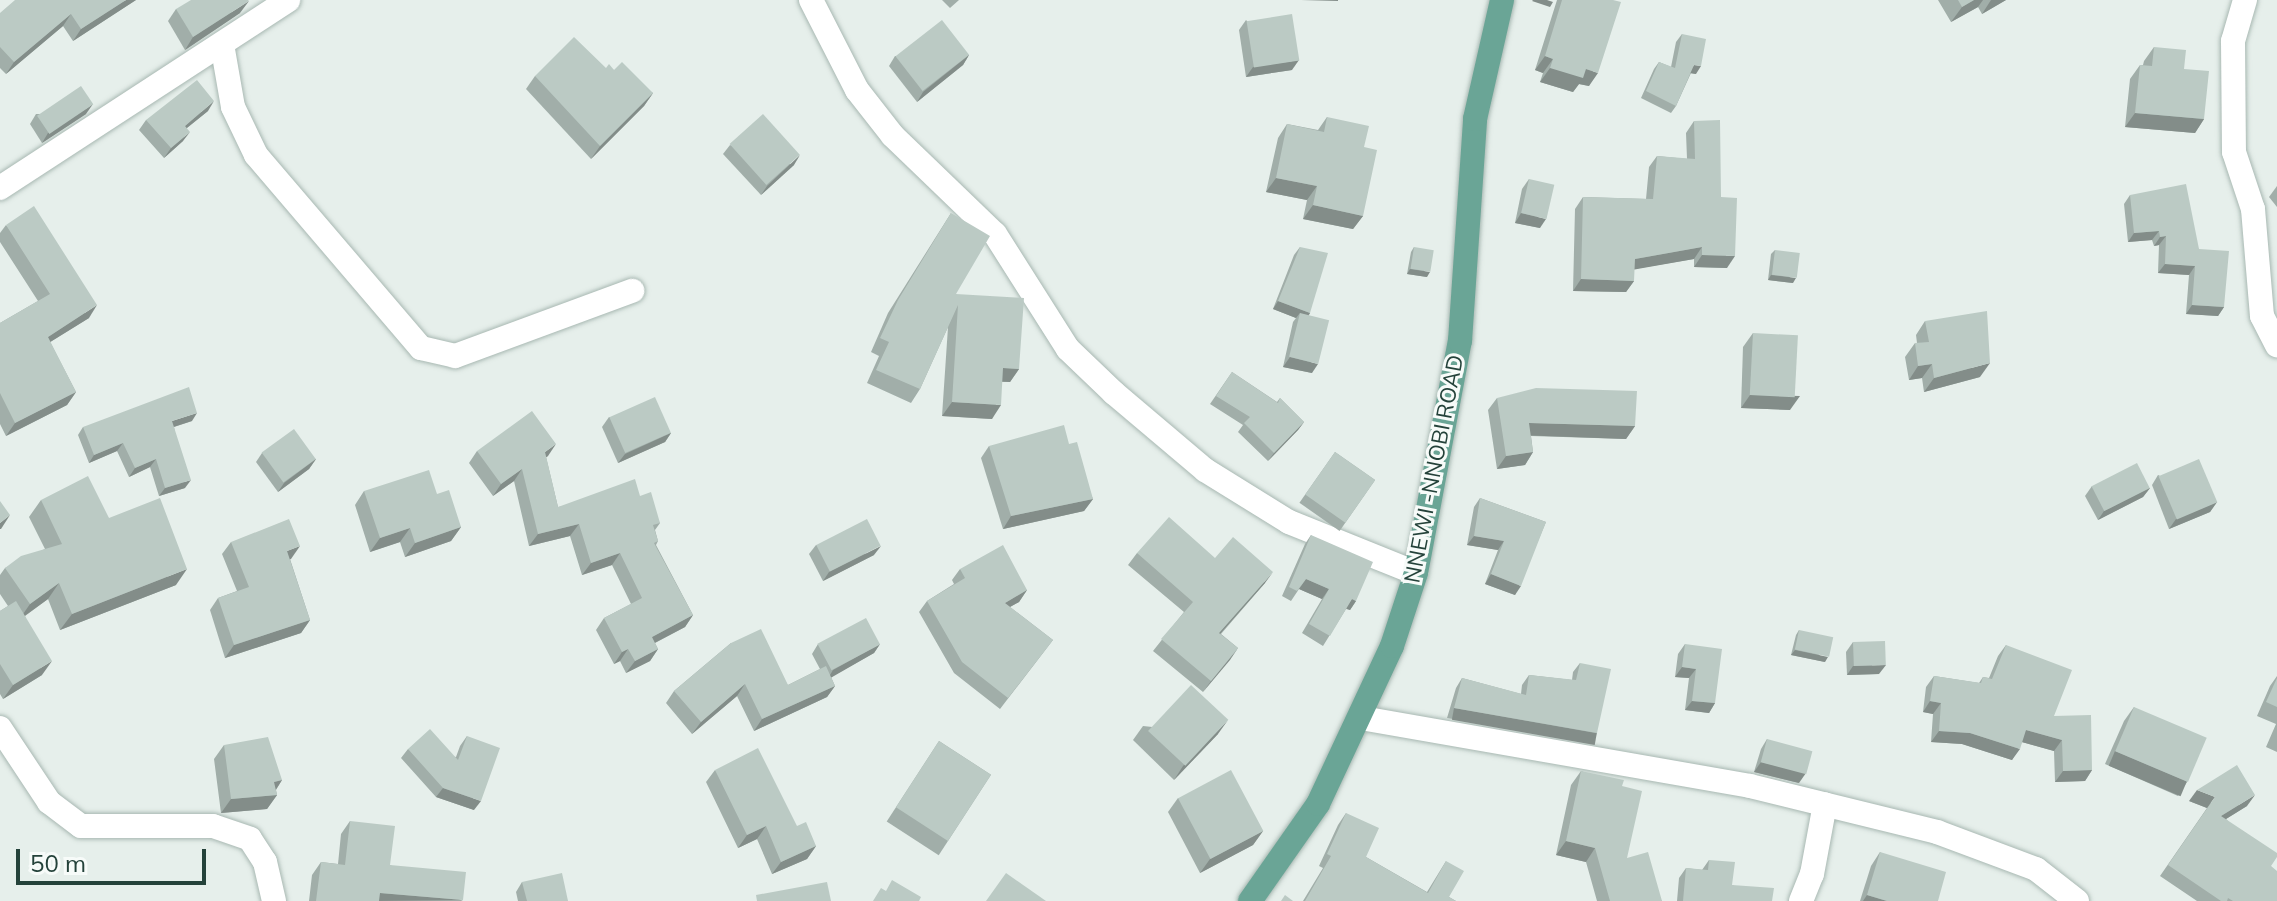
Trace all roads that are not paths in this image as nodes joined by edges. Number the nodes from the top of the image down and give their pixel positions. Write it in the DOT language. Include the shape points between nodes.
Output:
graph roads {
  1 [pos="288,0"];
  2 [pos="811,0"];
  3 [pos="1502,0"];
  4 [pos="2245,0"];
  5 [pos="222,44"];
  6 [pos="0,188"];
  7 [pos="632,291"];
  8 [pos="2277,345"];
  9 [pos="1416,573"];
  10 [pos="1361,718"];
  11 [pos="0,728"];
  12 [pos="1825,804"];
  13 [pos="274,901"];
  14 [pos="1250,901"];
  15 [pos="1801,901"];
  16 [pos="2077,901"];
  1 -- 5 [label="street"];
  2 -- 9 [label="street" via="857,90 893,136 995,234 1068,349 1114,393 1205,470 1289,522"];
  3 -- 9 [label="main road, NNEWI -NNOBI ROAD" via="1475,119 1460,341"];
  4 -- 8 [label="street" via="2233,41 2234,152 2253,209 2262,316"];
  5 -- 6 [label="street"];
  5 -- 7 [label="street" via="233,107 256,155 421,348 455,356"];
  9 -- 10 [label="main road, NNEWI -NNOBI ROAD"];
  10 -- 12 [label="street" via="1750,786"];
  10 -- 14 [label="main road, NNEWI -NNOBI ROAD" via="1318,804"];
  11 -- 13 [label="street" via="49,802 81,826 213,826 250,839 265,862"];
  12 -- 15 [label="street" via="1812,874"];
  12 -- 16 [label="street" via="1937,832 2036,869"];
}
